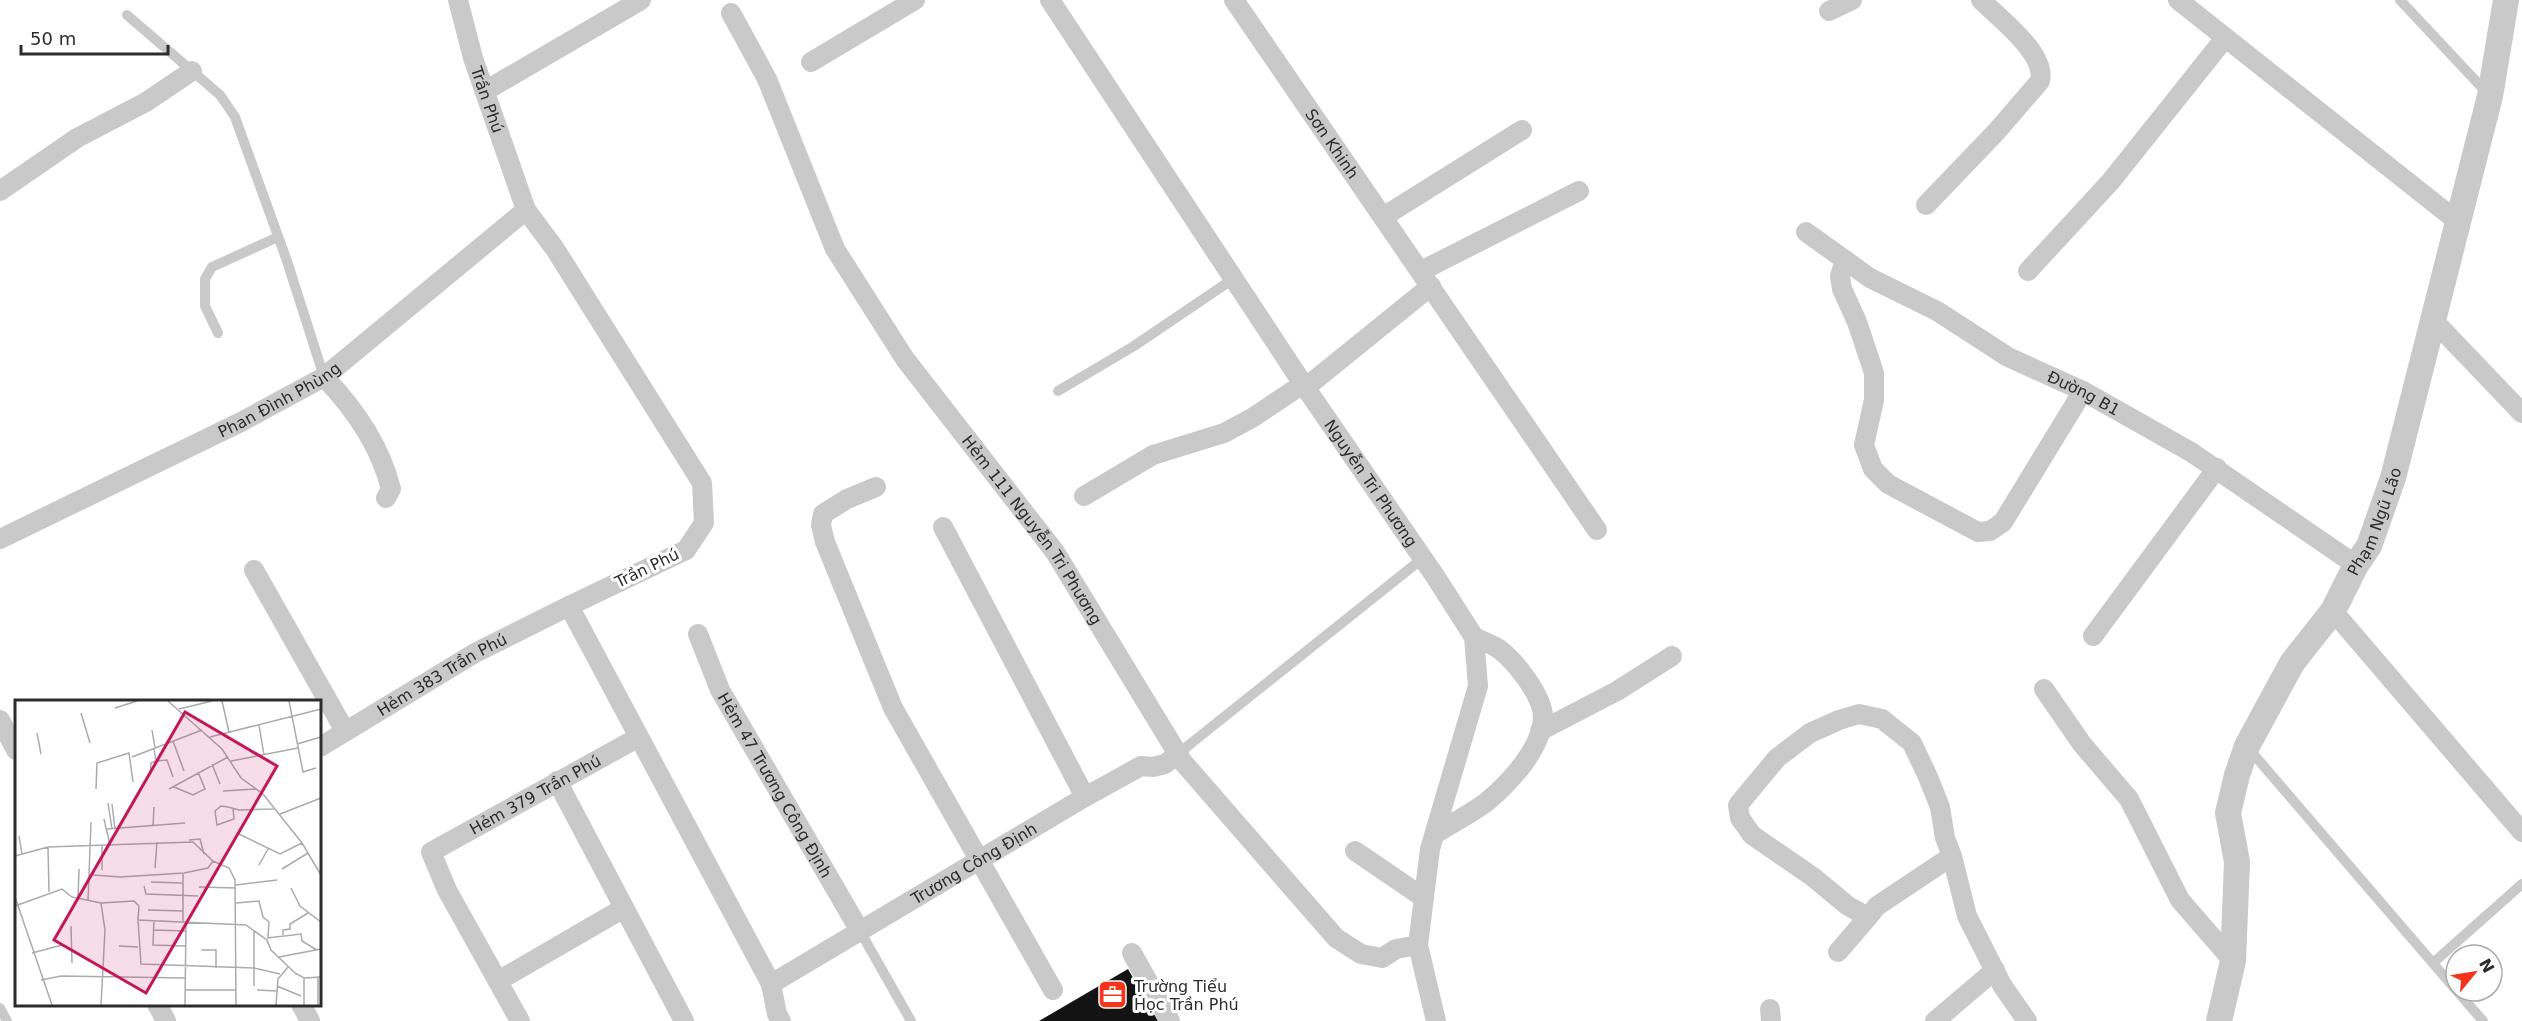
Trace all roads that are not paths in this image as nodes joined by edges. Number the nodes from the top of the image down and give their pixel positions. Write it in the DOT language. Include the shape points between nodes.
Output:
graph roads {
  1 [pos="641,0"];
  2 [pos="915,0"];
  3 [pos="1234,0"];
  4 [pos="1852,0"];
  5 [pos="1981,0"];
  6 [pos="2178,0"];
  7 [pos="2400,0"];
  8 [pos="2506,0"];
  9 [pos="459,1"];
  10 [pos="1059,4"];
  11 [pos="1829,11"];
  12 [pos="731,13"];
  13 [pos="127,15"];
  14 [pos="2225,38"];
  15 [pos="811,62"];
  16 [pos="192,70"];
  17 [pos="485,91"];
  18 [pos="2490,96"];
  19 [pos="1522,130"];
  20 [pos="0,191"];
  21 [pos="1579,191"];
  22 [pos="1926,205"];
  23 [pos="526,210"];
  24 [pos="1383,217"];
  25 [pos="2457,221"];
  26 [pos="1806,232"];
  27 [pos="278,237"];
  28 [pos="1845,260"];
  29 [pos="2028,271"];
  30 [pos="1233,279"];
  31 [pos="1426,279"];
  32 [pos="2432,319"];
  33 [pos="218,333"];
  34 [pos="324,377"];
  35 [pos="1304,386"];
  36 [pos="1058,391"];
  37 [pos="2083,391"];
  38 [pos="2522,413"];
  39 [pos="2217,468"];
  40 [pos="876,488"];
  41 [pos="1084,496"];
  42 [pos="386,498"];
  43 [pos="943,526"];
  44 [pos="1598,530"];
  45 [pos="0,539"];
  46 [pos="1423,558"];
  47 [pos="2356,565"];
  48 [pos="254,570"];
  49 [pos="569,606"];
  50 [pos="2332,611"];
  51 [pos="698,634"];
  52 [pos="2093,636"];
  53 [pos="1474,637"];
  54 [pos="1672,656"];
  55 [pos="2044,689"];
  56 [pos="0,720"];
  57 [pos="345,731"];
  58 [pos="1540,731"];
  59 [pos="639,737"];
  60 [pos="321,746"];
  61 [pos="2247,746"];
  62 [pos="15,748"];
  63 [pos="1179,753"];
  64 [pos="557,781"];
  65 [pos="1085,796"];
  66 [pos="2522,832"];
  67 [pos="1435,834"];
  68 [pos="1355,851"];
  69 [pos="1952,856"];
  70 [pos="978,861"];
  71 [pos="2522,884"];
  72 [pos="1424,898"];
  73 [pos="624,908"];
  74 [pos="1868,917"];
  75 [pos="860,931"];
  76 [pos="1418,945"];
  77 [pos="1838,952"];
  78 [pos="1131,953"];
  79 [pos="2233,961"];
  80 [pos="2433,963"];
  81 [pos="1995,970"];
  82 [pos="2444,976"];
  83 [pos="498,981"];
  84 [pos="771,984"];
  85 [pos="1053,990"];
  86 [pos="2467,1003"];
  87 [pos="158,1006"];
  88 [pos="302,1006"];
  89 [pos="0,1008"];
  90 [pos="774,1019"];
  91 [pos="7,1021"];
  92 [pos="166,1021"];
  93 [pos="310,1021"];
  94 [pos="520,1021"];
  95 [pos="684,1021"];
  96 [pos="911,1021"];
  97 [pos="1170,1021"];
  98 [pos="1436,1021"];
  99 [pos="1935,1021"];
  100 [pos="2027,1021"];
  101 [pos="2219,1021"];
  102 [pos="2483,1021"];
  1 -- 17 [label="street"];
  2 -- 15 [label="street"];
  3 -- 24 [label="street, Sơn Khinh"];
  4 -- 11 [label="street"];
  5 -- 22 [label="street" via="2037,58 2042,75 1997,131"];
  6 -- 14 [label="street"];
  7 -- 18 [label="lane"];
  8 -- 18 [label="street, Phạm Ngũ Lão"];
  9 -- 17 [label="street, Trần Phú"];
  10 -- 30 [label="street, Nguyễn Tri Phương"];
  12 -- 63 [label="street, Hẻm 111 Nguyễn Tri Phương" via="767,79 835,249 905,359 1055,552"];
  13 -- 16 [label="lane"];
  14 -- 25 [label="street"];
  14 -- 29 [label="street" via="2112,181"];
  16 -- 20 [label="street" via="146,102 77,138"];
  16 -- 27 [label="lane" via="220,95 235,117"];
  17 -- 23 [label="street, Trần Phú"];
  18 -- 25 [label="street, Phạm Ngũ Lão"];
  19 -- 24 [label="street"];
  21 -- 31 [label="street"];
  23 -- 34 [label="street, Phan Đình Phùng"];
  23 -- 49 [label="street, Trần Phú" via="555,249 702,483 704,523 686,550"];
  24 -- 31 [label="street, Sơn Khinh"];
  25 -- 32 [label="street, Phạm Ngũ Lão"];
  26 -- 28 [label="street, Đường B1"];
  27 -- 33 [label="lane" via="212,267 205,279 205,306"];
  27 -- 34 [label="lane"];
  28 -- 37 [label="street, Đường B1" via="1870,278 1937,311 2008,357"];
  28 -- 37 [label="street" via="1840,276 1842,289 1874,373 1874,400 1864,445 1873,469 1888,484 1978,532 1990,531 2003,522"];
  30 -- 35 [label="street, Nguyễn Tri Phương"];
  30 -- 36 [label="lane" via="1134,346"];
  31 -- 35 [label="street"];
  31 -- 44 [label="street, Sơn Khinh"];
  32 -- 38 [label="street"];
  32 -- 47 [label="street, Phạm Ngũ Lão" via="2393,478 2369,546"];
  34 -- 42 [label="street" via="348,402 377,448 390,489"];
  34 -- 45 [label="street, Phan Đình Phùng" via="241,422"];
  35 -- 41 [label="street" via="1224,433 1154,455"];
  35 -- 46 [label="street, Nguyễn Tri Phương"];
  37 -- 39 [label="street, Đường B1"];
  39 -- 47 [label="street, Đường B1"];
  39 -- 52 [label="street"];
  40 -- 70 [label="street" via="823,514 825,543 893,708"];
  43 -- 65 [label="street"];
  46 -- 53 [label="street, Nguyễn Tri Phương"];
  46 -- 63 [label="lane"];
  47 -- 50 [label="street, Phạm Ngũ Lão"];
  48 -- 57 [label="street"];
  49 -- 57 [label="street, Hẻm 383 Trần Phú" via="475,653"];
  49 -- 59 [label="street"];
  50 -- 61 [label="street, Phạm Ngũ Lão" via="2292,663"];
  50 -- 66 [label="street"];
  51 -- 75 [label="street, Hẻm 47 Trương Công Định" via="720,690"];
  53 -- 58 [label="street" via="1498,649 1527,680 1543,716"];
  53 -- 67 [label="street, Nguyễn Tri Phương" via="1478,686"];
  54 -- 58 [label="street" via="1617,691"];
  55 -- 79 [label="street" via="2082,744 2129,799 2180,900"];
  56 -- 62 [label="street"];
  57 -- 60 [label="street, Hẻm 383 Trần Phú"];
  58 -- 67 [label="street" via="1532,749 1505,785 1488,801"];
  59 -- 64 [label="street, Hẻm 379 Trần Phú"];
  59 -- 84 [label="street"];
  61 -- 79 [label="street, Phạm Ngũ Lão" via="2228,813 2237,862"];
  61 -- 80 [label="lane"];
  63 -- 65 [label="street, Trương Công Định" via="1165,764 1141,766"];
  63 -- 76 [label="street, Hẻm 111 Nguyễn Tri Phương" via="1336,938 1360,954 1382,958 1396,949"];
  64 -- 73 [label="street"];
  64 -- 83 [label="street, Hẻm 379 Trần Phú" via="431,852 447,890"];
  65 -- 70 [label="street, Trương Công Định"];
  67 -- 72 [label="street, Nguyễn Tri Phương"];
  68 -- 72 [label="street"];
  69 -- 74 [label="street" via="1877,906"];
  69 -- 74 [label="street" via="1940,807 1912,743 1882,719 1859,714 1810,733 1777,758 1738,806 1740,819 1752,835"];
  69 -- 81 [label="street" via="1966,916"];
  70 -- 75 [label="street, Trương Công Định"];
  70 -- 85 [label="street"];
  71 -- 80 [label="lane"];
  72 -- 76 [label="street, Nguyễn Tri Phương"];
  73 -- 83 [label="street"];
  73 -- 95 [label="street"];
  74 -- 77 [label="street"];
  75 -- 84 [label="street, Trương Công Định"];
  75 -- 96 [label="lane"];
  76 -- 98 [label="street, Nguyễn Tri Phương"];
  78 -- 97 [label="street"];
  79 -- 101 [label="street, Phạm Ngũ Lão"];
  80 -- 82 [label="lane"];
  81 -- 99 [label="street"];
  81 -- 100 [label="street"];
  83 -- 94 [label="street"];
  84 -- 90 [label="street"];
  86 -- 102 [label="lane"];
  87 -- 92 [label="street"];
  88 -- 93 [label="street"];
  89 -- 91 [label="lane"];
}
